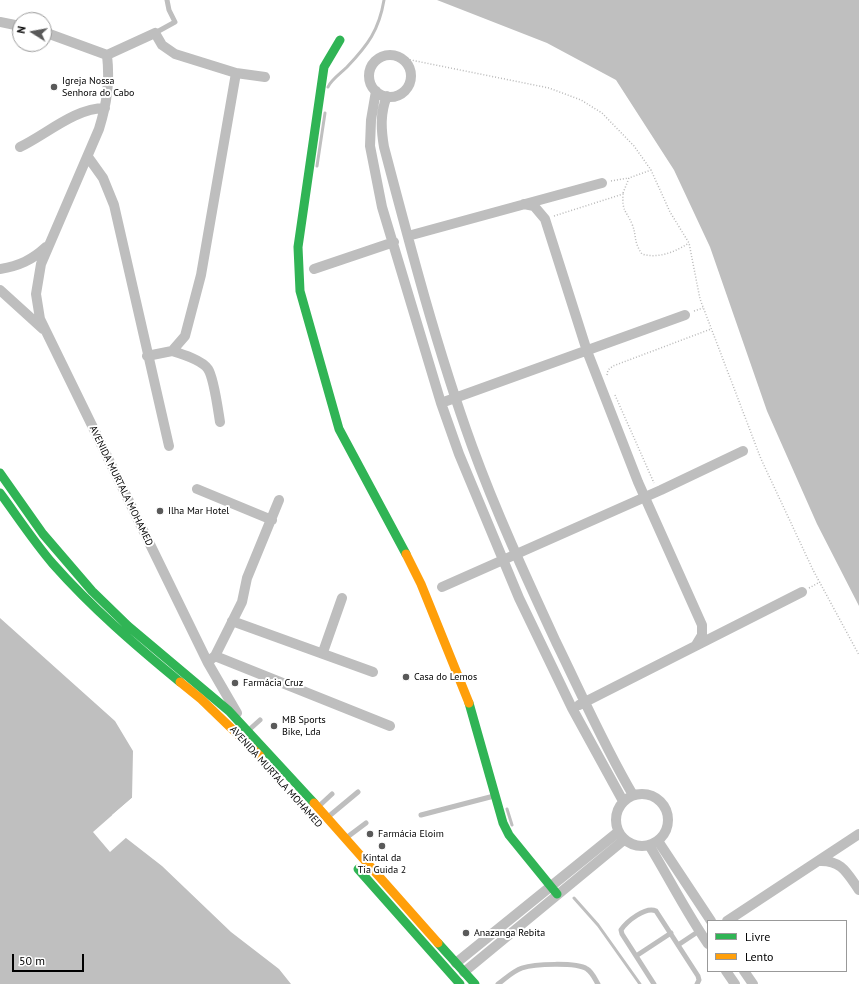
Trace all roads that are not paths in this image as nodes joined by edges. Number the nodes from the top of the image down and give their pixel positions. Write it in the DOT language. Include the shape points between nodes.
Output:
graph roads {
  1 [pos="167,0"];
  2 [pos="0,22"];
  3 [pos="12,24"];
  4 [pos="155,33"];
  5 [pos="52,35"];
  6 [pos="340,40"];
  7 [pos="107,55"];
  8 [pos="236,72"];
  9 [pos="266,77"];
  10 [pos="376,91"];
  11 [pos="387,96"];
  12 [pos="105,108"];
  13 [pos="20,147"];
  14 [pos="88,157"];
  15 [pos="602,183"];
  16 [pos="524,204"];
  17 [pos="408,236"];
  18 [pos="52,241"];
  19 [pos="394,242"];
  20 [pos="0,269"];
  21 [pos="314,269"];
  22 [pos="0,290"];
  23 [pos="685,315"];
  24 [pos="46,331"];
  25 [pos="172,351"];
  26 [pos="587,351"];
  27 [pos="147,356"];
  28 [pos="455,398"];
  29 [pos="441,403"];
  30 [pos="220,422"];
  31 [pos="168,446"];
  32 [pos="743,451"];
  33 [pos="0,473"];
  34 [pos="197,489"];
  35 [pos="0,493"];
  36 [pos="645,497"];
  37 [pos="279,500"];
  38 [pos="272,520"];
  39 [pos="516,553"];
  40 [pos="502,559"];
  41 [pos="442,587"];
  42 [pos="802,592"];
  43 [pos="342,598"];
  44 [pos="232,621"];
  45 [pos="696,645"];
  46 [pos="323,652"];
  47 [pos="211,659"];
  48 [pos="373,672"];
  49 [pos="585,702"];
  50 [pos="572,708"];
  51 [pos="260,720"];
  52 [pos="390,726"];
  53 [pos="246,727"];
  54 [pos="358,792"];
  55 [pos="332,794"];
  56 [pos="633,795"];
  57 [pos="294,796"];
  58 [pos="495,796"];
  59 [pos="623,802"];
  60 [pos="318,807"];
  61 [pos="421,815"];
  62 [pos="327,818"];
  63 [pos="366,823"];
  64 [pos="859,834"];
  65 [pos="621,836"];
  66 [pos="345,839"];
  67 [pos="654,843"];
  68 [pos="350,859"];
  69 [pos="819,861"];
  70 [pos="550,886"];
  71 [pos="859,890"];
  72 [pos="557,894"];
  73 [pos="710,920"];
  74 [pos="728,920"];
  75 [pos="699,931"];
  76 [pos="670,933"];
  77 [pos="707,943"];
  78 [pos="678,945"];
  79 [pos="636,956"];
  80 [pos="456,963"];
  81 [pos="464,972"];
  82 [pos="727,972"];
  83 [pos="745,972"];
  84 [pos="460,984"];
  85 [pos="475,984"];
  86 [pos="498,984"];
  87 [pos="598,984"];
  88 [pos="654,984"];
  89 [pos="697,984"];
  90 [pos="735,984"];
  91 [pos="753,984"];
  1 -- 4 [label="lane" via="176,22"];
  2 -- 3 [label="street"];
  4 -- 7 [label="street"];
  4 -- 8 [label="street" via="159,42 170,52"];
  5 -- 7 [label="street"];
  6 -- 58 [label="street" via="324,67 298,247 300,291 339,429 421,584 472,711"];
  7 -- 12 [label="street, AVENIDA MURTALA MOHAMED" via="109,76"];
  8 -- 9 [label="street"];
  8 -- 25 [label="street" via="201,275 185,336"];
  10 -- 11 [label="street"];
  10 -- 11 [label="street" via="370,80 370,73 376,61 388,55 401,58 410,68 410,82 402,93"];
  10 -- 19 [label="street" via="370,146 382,207"];
  11 -- 17 [label="street" via="382,112 381,132"];
  12 -- 13 [label="street" via="93,108 82,112"];
  12 -- 14 [label="street, AVENIDA MURTALA MOHAMED"];
  14 -- 18 [label="street, AVENIDA MURTALA MOHAMED"];
  14 -- 27 [label="street" via="103,178 114,205"];
  15 -- 16 [label="street"];
  16 -- 17 [label="street"];
  16 -- 26 [label="street" via="534,206 545,220"];
  17 -- 28 [label="street"];
  18 -- 20 [label="street" via="27,262"];
  18 -- 24 [label="street, AVENIDA MURTALA MOHAMED" via="41,264 36,294 40,319"];
  19 -- 21 [label="street"];
  19 -- 29 [label="street"];
  22 -- 24 [label="street"];
  23 -- 26 [label="street"];
  24 -- 47 [label="street, AVENIDA MURTALA MOHAMED"];
  25 -- 27 [label="street"];
  25 -- 30 [label="street" via="208,369"];
  26 -- 28 [label="street"];
  26 -- 36 [label="street"];
  27 -- 31 [label="street"];
  28 -- 29 [label="street"];
  28 -- 39 [label="street" via="472,447"];
  29 -- 40 [label="street" via="458,454"];
  32 -- 36 [label="street"];
  33 -- 53 [label="street, AVENIDA MURTALA MOHAMED" via="38,529 101,601"];
  34 -- 38 [label="street"];
  35 -- 57 [label="street, AVENIDA MURTALA MOHAMED" via="52,563 91,605 232,728"];
  36 -- 39 [label="street"];
  36 -- 45 [label="street" via="702,625 702,635"];
  37 -- 38 [label="street"];
  38 -- 44 [label="street" via="247,578 242,602"];
  39 -- 40 [label="street"];
  39 -- 49 [label="street"];
  40 -- 41 [label="street"];
  40 -- 50 [label="street"];
  42 -- 45 [label="street"];
  43 -- 46 [label="street"];
  44 -- 46 [label="street"];
  44 -- 47 [label="street"];
  45 -- 49 [label="street"];
  46 -- 48 [label="street"];
  47 -- 52 [label="street"];
  47 -- 53 [label="street, AVENIDA MURTALA MOHAMED"];
  49 -- 50 [label="street"];
  49 -- 56 [label="street"];
  50 -- 59 [label="street"];
  51 -- 53 [label="lane"];
  53 -- 60 [label="street, AVENIDA MURTALA MOHAMED"];
  54 -- 62 [label="lane"];
  55 -- 60 [label="lane"];
  56 -- 59 [label="street"];
  56 -- 67 [label="street" via="649,795 663,804 667,827"];
  58 -- 61 [label="lane"];
  58 -- 70 [label="street" via="509,835"];
  59 -- 65 [label="street" via="616,819"];
  60 -- 62 [label="street, AVENIDA MURTALA MOHAMED"];
  62 -- 66 [label="street, AVENIDA MURTALA MOHAMED"];
  63 -- 66 [label="lane"];
  64 -- 69 [label="street"];
  65 -- 67 [label="street" via="636,846"];
  65 -- 70 [label="street"];
  65 -- 72 [label="street"];
  66 -- 80 [label="street, AVENIDA MURTALA MOHAMED"];
  67 -- 73 [label="street"];
  67 -- 75 [label="street"];
  68 -- 84 [label="street"];
  69 -- 71 [label="street" via="835,862"];
  69 -- 74 [label="street"];
  70 -- 72 [label="street"];
  70 -- 80 [label="street"];
  72 -- 81 [label="street"];
  75 -- 77 [label="street"];
  75 -- 78 [label="lane"];
  76 -- 78 [label="lane"];
  76 -- 79 [label="lane"];
  76 -- 79 [label="lane" via="652,909 623,926 622,934"];
  78 -- 89 [label="lane" via="698,976"];
  79 -- 88 [label="lane"];
  80 -- 81 [label="street, AVENIDA MURTALA MOHAMED"];
  81 -- 85 [label="street, AVENIDA MURTALA MOHAMED"];
  82 -- 90 [label="street"];
  83 -- 91 [label="street"];
  86 -- 87 [label="lane" via="520,969 552,964 583,967"];
}
